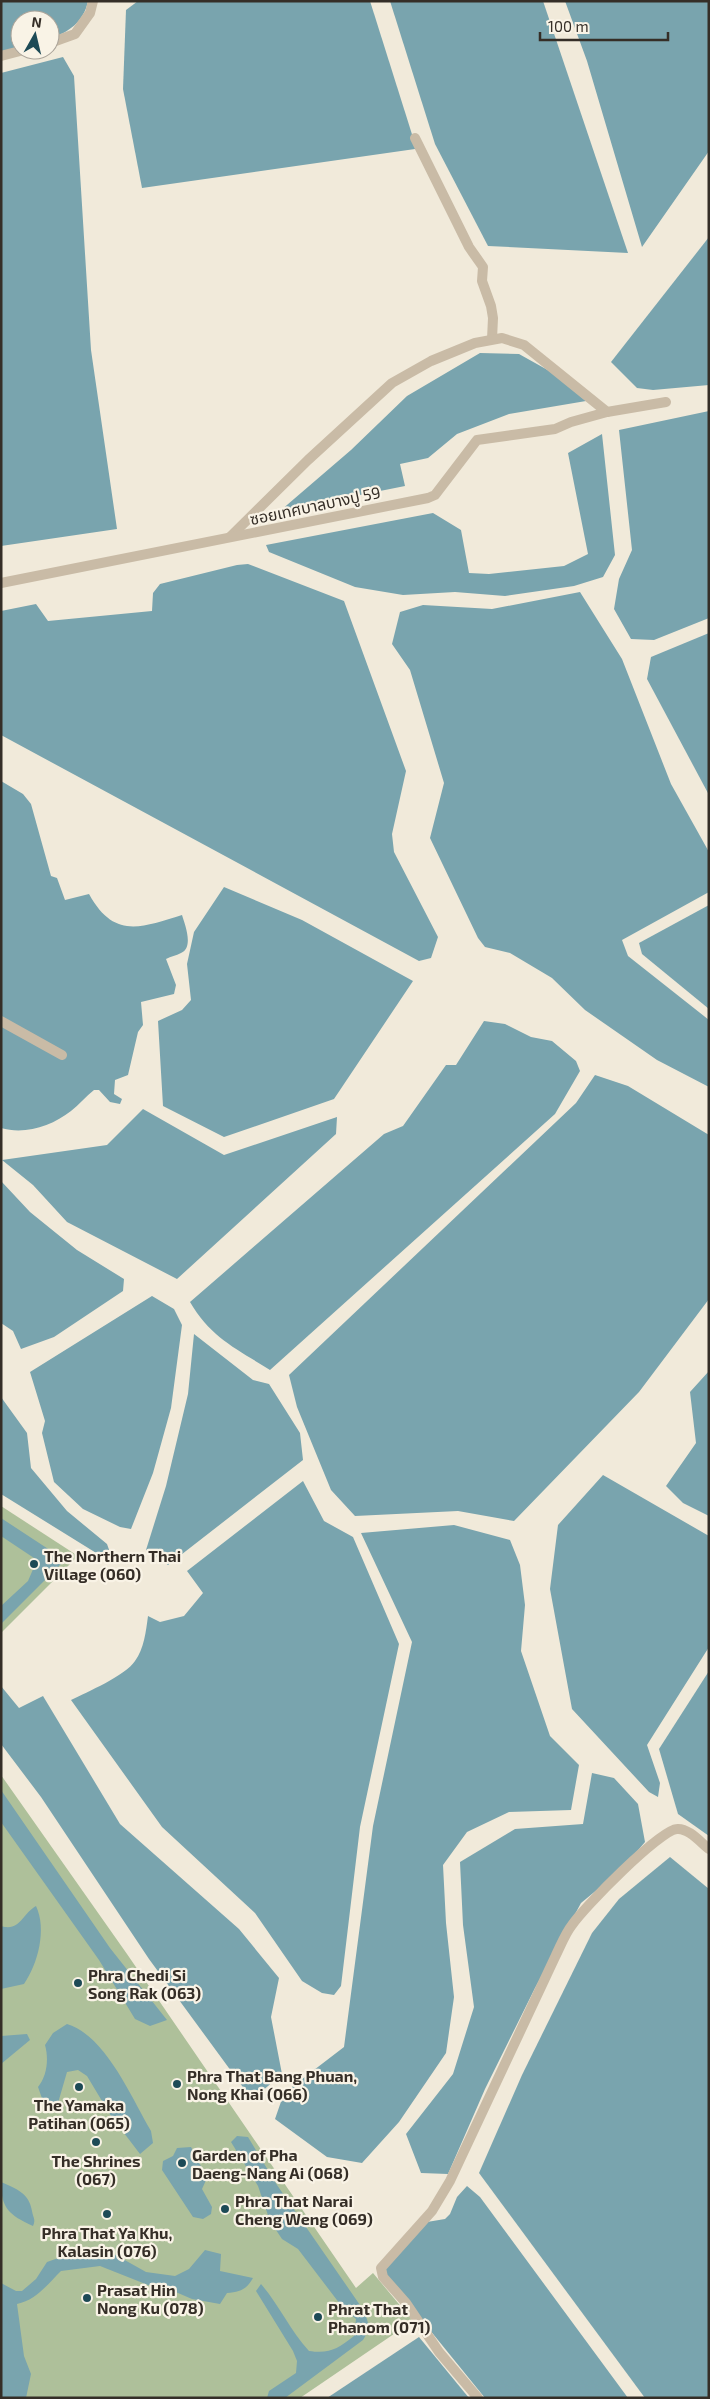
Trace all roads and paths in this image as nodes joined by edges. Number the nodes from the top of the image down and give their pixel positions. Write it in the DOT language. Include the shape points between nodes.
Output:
graph roads {
  1 [pos="93,1"];
  2 [pos="60,39"];
  3 [pos="415,138"];
  4 [pos="492,339"];
  5 [pos="666,402"];
  6 [pos="606,412"];
  7 [pos="229,538"];
  8 [pos="1,583"];
  9 [pos="1,1021"];
  10 [pos="62,1055"];
  11 [pos="709,1850"];
  12 [pos="478,2398"];
  1 -- 2 [label="street" via="90,13 74,34"];
  3 -- 4 [label="street" via="469,247 483,267 482,281 493,318"];
  4 -- 6 [label="street" via="502,338 524,345"];
  4 -- 7 [label="street" via="458,348 392,383"];
  5 -- 6 [label="street, ซอยเทศบาลบางปู 59"];
  6 -- 7 [label="street, ซอยเทศบาลบางปู 59" via="555,429 477,440 435,495 428,498"];
  7 -- 8 [label="street, ซอยเทศบาลบางปู 59"];
  9 -- 10 [label="street"];
  11 -- 12 [label="street" via="686,1830 670,1831 583,1910 556,1955 450,2181 432,2211 381,2268 384,2277 439,2352"];
}
